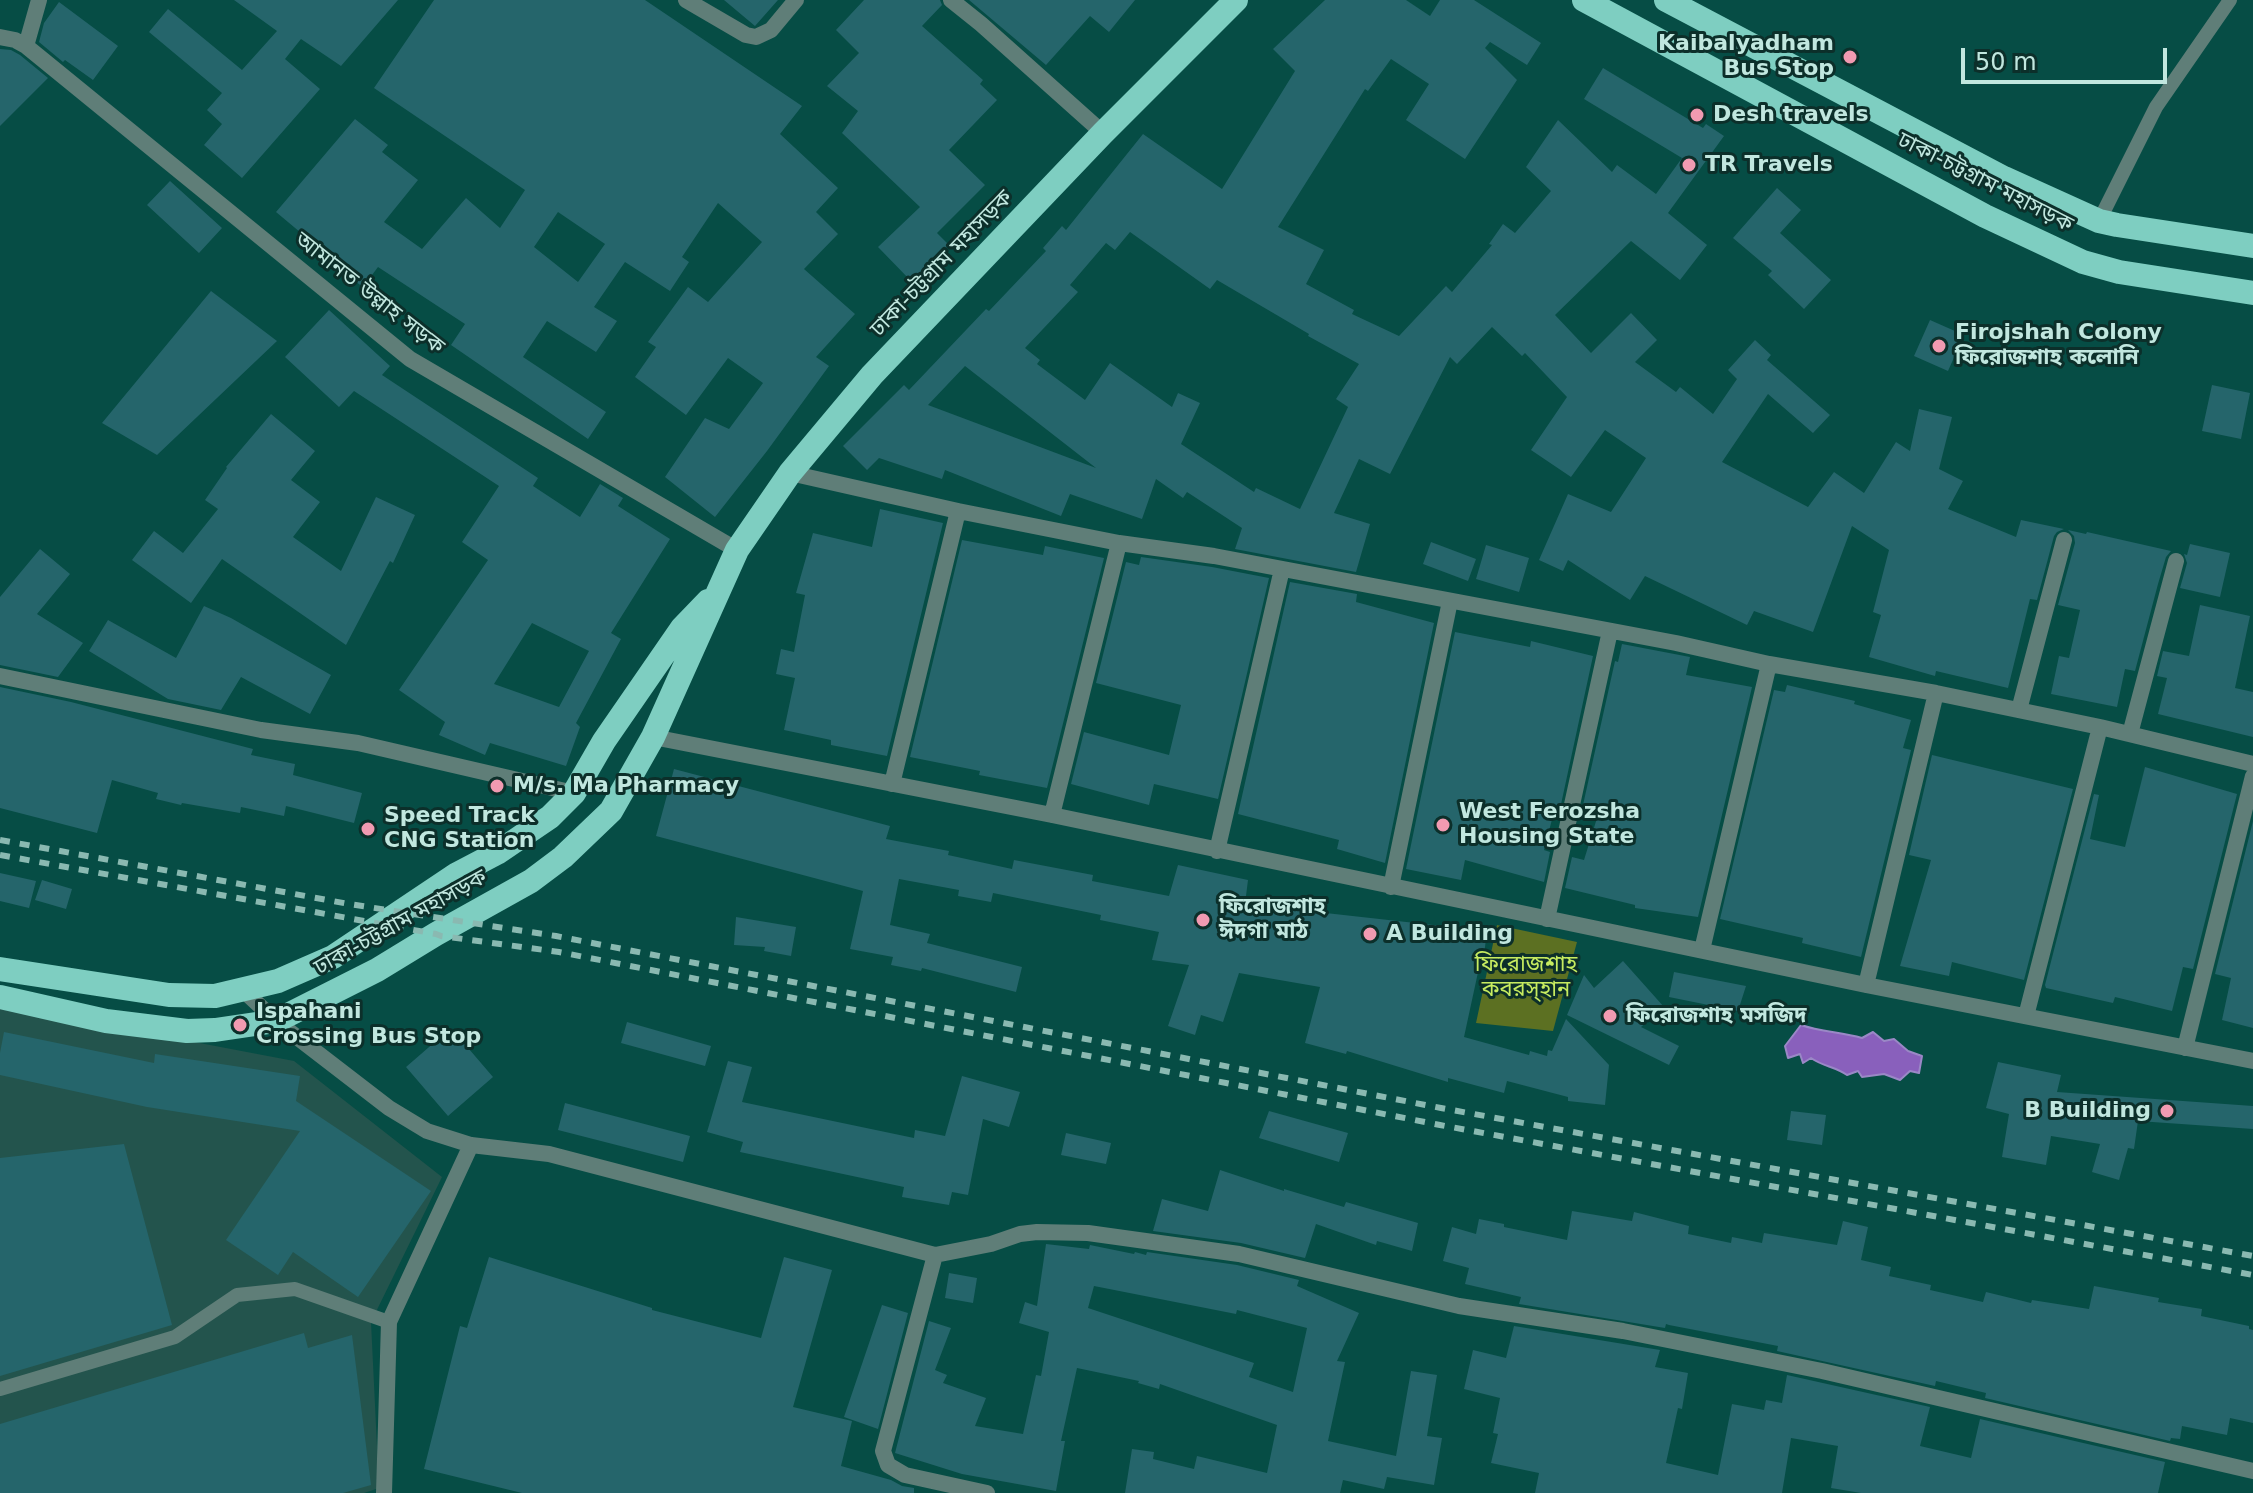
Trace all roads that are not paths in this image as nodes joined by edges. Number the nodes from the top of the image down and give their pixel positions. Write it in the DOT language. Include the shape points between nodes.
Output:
graph roads {
  1 [pos="39,0"];
  2 [pos="686,0"];
  3 [pos="796,0"];
  4 [pos="951,0"];
  5 [pos="1584,0"];
  6 [pos="1666,0"];
  7 [pos="2230,0"];
  8 [pos="1227,3"];
  9 [pos="0,20"];
  10 [pos="14,41"];
  11 [pos="1103,133"];
  12 [pos="2099,221"];
  13 [pos="2253,246"];
  14 [pos="2253,293"];
  15 [pos="790,473"];
  16 [pos="958,511"];
  17 [pos="2064,540"];
  18 [pos="1119,543"];
  19 [pos="737,550"];
  20 [pos="2176,561"];
  21 [pos="1282,569"];
  22 [pos="719,591"];
  23 [pos="1450,601"];
  24 [pos="1610,631"];
  25 [pos="1769,664"];
  26 [pos="0,676"];
  27 [pos="1936,693"];
  28 [pos="2019,710"];
  29 [pos="2100,727"];
  30 [pos="2130,734"];
  31 [pos="653,737"];
  32 [pos="2253,764"];
  33 [pos="2253,776"];
  34 [pos="892,784"];
  35 [pos="574,793"];
  36 [pos="1052,815"];
  37 [pos="1217,851"];
  38 [pos="1391,887"];
  39 [pos="1547,919"];
  40 [pos="1702,950"];
  41 [pos="0,969"];
  42 [pos="1866,985"];
  43 [pos="243,990"];
  44 [pos="0,997"];
  45 [pos="2026,1016"];
  46 [pos="276,1021"];
  47 [pos="2185,1048"];
  48 [pos="2253,1061"];
  49 [pos="471,1145"];
  50 [pos="935,1255"];
  51 [pos="389,1322"];
  52 [pos="0,1389"];
  53 [pos="2253,1471"];
  54 [pos="384,1493"];
  55 [pos="987,1493"];
  1 -- 10 [label="street"];
  2 -- 3 [label="street" via="756,37 771,30"];
  4 -- 11 [label="street"];
  5 -- 14 [label="highway, ঢাকা-চট্টগ্রাম মহাসড়ক" via="1985,216 2083,262"];
  6 -- 12 [label="highway, ঢাকা-চট্টগ্রাম মহাসড়ক" via="2004,178"];
  7 -- 12 [label="lane" via="2156,107"];
  8 -- 11 [label="highway, ঢাকা-চট্টগ্রাম মহাসড়ক"];
  9 -- 10 [label="street, আমানত উল্লাহ সড়ক"];
  10 -- 19 [label="street, আমানত উল্লাহ সড়ক" via="410,359"];
  11 -- 15 [label="highway, ঢাকা-চট্টগ্রাম মহাসড়ক" via="872,375"];
  12 -- 13 [label="highway, ঢাকা-চট্টগ্রাম মহাসড়ক"];
  15 -- 16 [label="street"];
  15 -- 19 [label="highway, ঢাকা-চট্টগ্রাম মহাসড়ক"];
  16 -- 18 [label="street"];
  16 -- 34 [label="street"];
  17 -- 28 [label="street"];
  18 -- 21 [label="street"];
  18 -- 36 [label="street"];
  19 -- 22 [label="highway, ঢাকা-চট্টগ্রাম মহাসড়ক"];
  20 -- 30 [label="street"];
  21 -- 23 [label="street"];
  21 -- 37 [label="street"];
  22 -- 31 [label="highway, ঢাকা-চট্টগ্রাম মহাসড়ক"];
  22 -- 35 [label="highway, ঢাকা-চট্টগ্রাম মহাসড়ক" via="682,628"];
  23 -- 24 [label="street"];
  23 -- 38 [label="street"];
  24 -- 25 [label="street"];
  24 -- 39 [label="street"];
  25 -- 27 [label="street"];
  25 -- 40 [label="street"];
  26 -- 35 [label="street" via="261,730 358,743"];
  27 -- 28 [label="street"];
  27 -- 42 [label="street"];
  28 -- 29 [label="street"];
  29 -- 30 [label="street"];
  29 -- 45 [label="street"];
  30 -- 32 [label="street"];
  31 -- 34 [label="street"];
  31 -- 46 [label="highway, ঢাকা-চট্টগ্রাম মহাসড়ক" via="611,811 563,857 377,970"];
  33 -- 47 [label="street"];
  34 -- 36 [label="street"];
  35 -- 43 [label="highway, ঢাকা-চট্টগ্রাম মহাসড়ক" via="540,824 333,957"];
  36 -- 37 [label="street"];
  37 -- 38 [label="street"];
  38 -- 39 [label="street"];
  39 -- 40 [label="street"];
  40 -- 42 [label="street"];
  41 -- 43 [label="highway, ঢাকা-চট্টগ্রাম মহাসড়ক" via="169,995 215,996"];
  42 -- 45 [label="street"];
  43 -- 46 [label="street"];
  44 -- 46 [label="highway, ঢাকা-চট্টগ্রাম মহাসড়ক" via="106,1021 187,1031"];
  45 -- 47 [label="street"];
  46 -- 49 [label="street" via="389,1108 427,1131"];
  47 -- 48 [label="street"];
  49 -- 50 [label="street" via="549,1154"];
  49 -- 51 [label="street"];
  50 -- 53 [label="street" via="1037,1232 1088,1233 1239,1254 1459,1306 1623,1331 1822,1371"];
  50 -- 55 [label="street" via="883,1451 888,1465 905,1475"];
  51 -- 52 [label="lane" via="295,1289 237,1295 175,1337"];
  51 -- 54 [label="street"];
}
